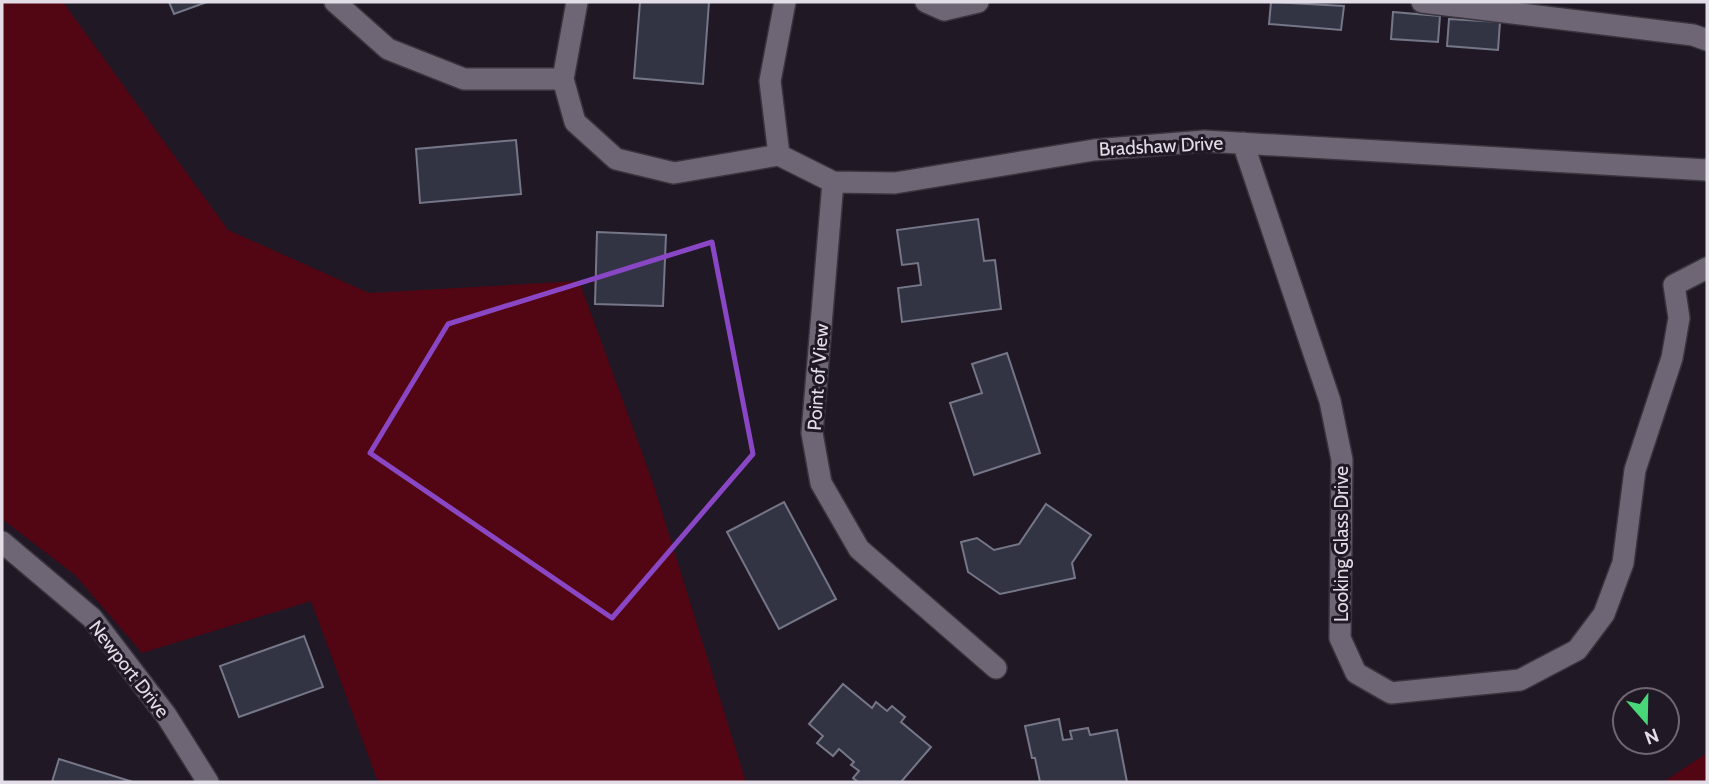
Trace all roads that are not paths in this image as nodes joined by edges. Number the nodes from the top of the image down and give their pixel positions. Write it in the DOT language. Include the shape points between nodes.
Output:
graph roads {
  1 [pos="335,2"];
  2 [pos="576,2"];
  3 [pos="785,2"];
  4 [pos="926,2"];
  5 [pos="978,2"];
  6 [pos="1422,2"];
  7 [pos="1707,40"];
  8 [pos="563,79"];
  9 [pos="1243,143"];
  10 [pos="779,155"];
  11 [pos="1707,170"];
  12 [pos="833,182"];
  13 [pos="1707,268"];
  14 [pos="2,542"];
  15 [pos="996,668"];
  16 [pos="208,782"];
  1 -- 8 [label="street" via="388,49 464,79"];
  2 -- 8 [label="street"];
  3 -- 10 [label="street" via="771,81"];
  4 -- 5 [label="street" via="944,10"];
  6 -- 7 [label="street"];
  8 -- 10 [label="street" via="575,122 616,159 674,173"];
  9 -- 11 [label="street, Bradshaw Drive"];
  9 -- 12 [label="street, Bradshaw Drive" via="1204,141 1094,150 895,183"];
  9 -- 13 [label="street, Looking Glass Drive" via="1330,401 1342,460 1340,638 1356,673 1391,693 1520,680 1577,650 1604,614 1623,563 1634,470 1672,358 1679,318 1674,285"];
  10 -- 12 [label="street, Bradshaw Drive"];
  12 -- 15 [label="street, Point of View" via="812,433 821,483 859,549"];
  14 -- 16 [label="street, Newport Drive" via="92,618 166,715"];
}
